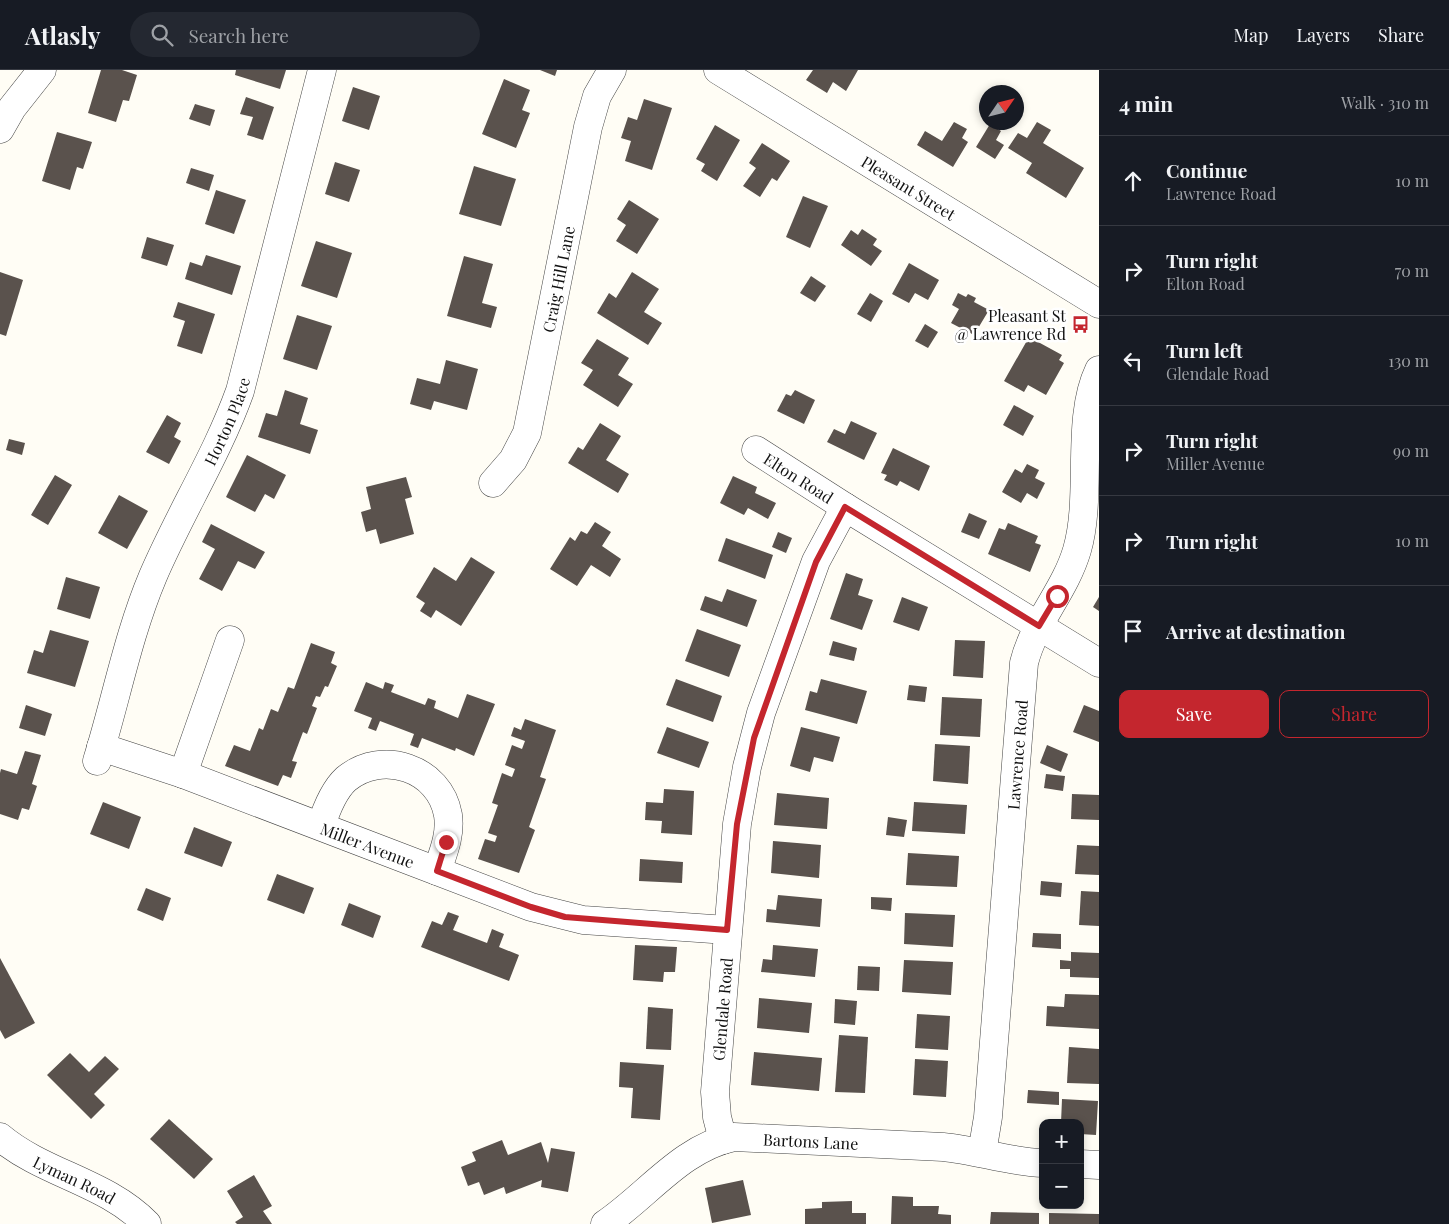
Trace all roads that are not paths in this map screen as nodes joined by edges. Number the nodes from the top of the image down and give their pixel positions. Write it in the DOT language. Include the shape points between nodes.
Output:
graph roads {
  1 [pos="42,70"];
  2 [pos="322,70"];
  3 [pos="612,70"];
  4 [pos="718,70"];
  5 [pos="0,129"];
  6 [pos="1099,304"];
  7 [pos="1099,370"];
  8 [pos="756,450"];
  9 [pos="493,483"];
  10 [pos="845,507"];
  11 [pos="1039,626"];
  12 [pos="230,640"];
  13 [pos="1099,662"];
  14 [pos="99,754"];
  15 [pos="183,774"];
  16 [pos="321,826"];
  17 [pos="437,871"];
  18 [pos="727,930"];
  19 [pos="0,1137"];
  20 [pos="723,1140"];
  21 [pos="982,1153"];
  22 [pos="1039,1163"];
  23 [pos="1084,1164"];
  24 [pos="1099,1165"];
  25 [pos="147,1224"];
  26 [pos="605,1224"];
  1 -- 5 [label="street"];
  2 -- 14 [label="street, Horton Place" via="240,390 227,424 153,576"];
  3 -- 9 [label="street, Craig Hill Lane" via="597,96 588,127 527,433 513,460"];
  4 -- 6 [label="street, Pleasant Street"];
  7 -- 11 [label="street, Lawrence Road" via="1090,399 1083,515 1077,549 1065,581"];
  8 -- 10 [label="street, Elton Road"];
  10 -- 11 [label="street, Elton Road"];
  10 -- 18 [label="street, Glendale Road" via="816,562 754,738 737,824"];
  11 -- 13 [label="street, Elton Road"];
  11 -- 21 [label="street, Lawrence Road" via="1024,663 989,1107"];
  12 -- 15 [label="street"];
  14 -- 15 [label="street, Miller Avenue"];
  15 -- 16 [label="street, Miller Avenue"];
  16 -- 17 [label="street, Miller Avenue"];
  16 -- 17 [label="street" via="337,790 356,772 379,763 413,770 433,786 446,806 448,829"];
  17 -- 18 [label="street, Miller Avenue" via="565,917"];
  18 -- 20 [label="street, Glendale Road" via="715,1092"];
  19 -- 25 [label="street, Lyman Road" via="32,1159 100,1190"];
  20 -- 21 [label="street, Bartons Lane" via="764,1138 942,1147"];
  20 -- 26 [label="street, Bartons Lane" via="683,1160"];
  21 -- 22 [label="street, Bartons Lane" via="1020,1163"];
  23 -- 24 [label="street"];
}
